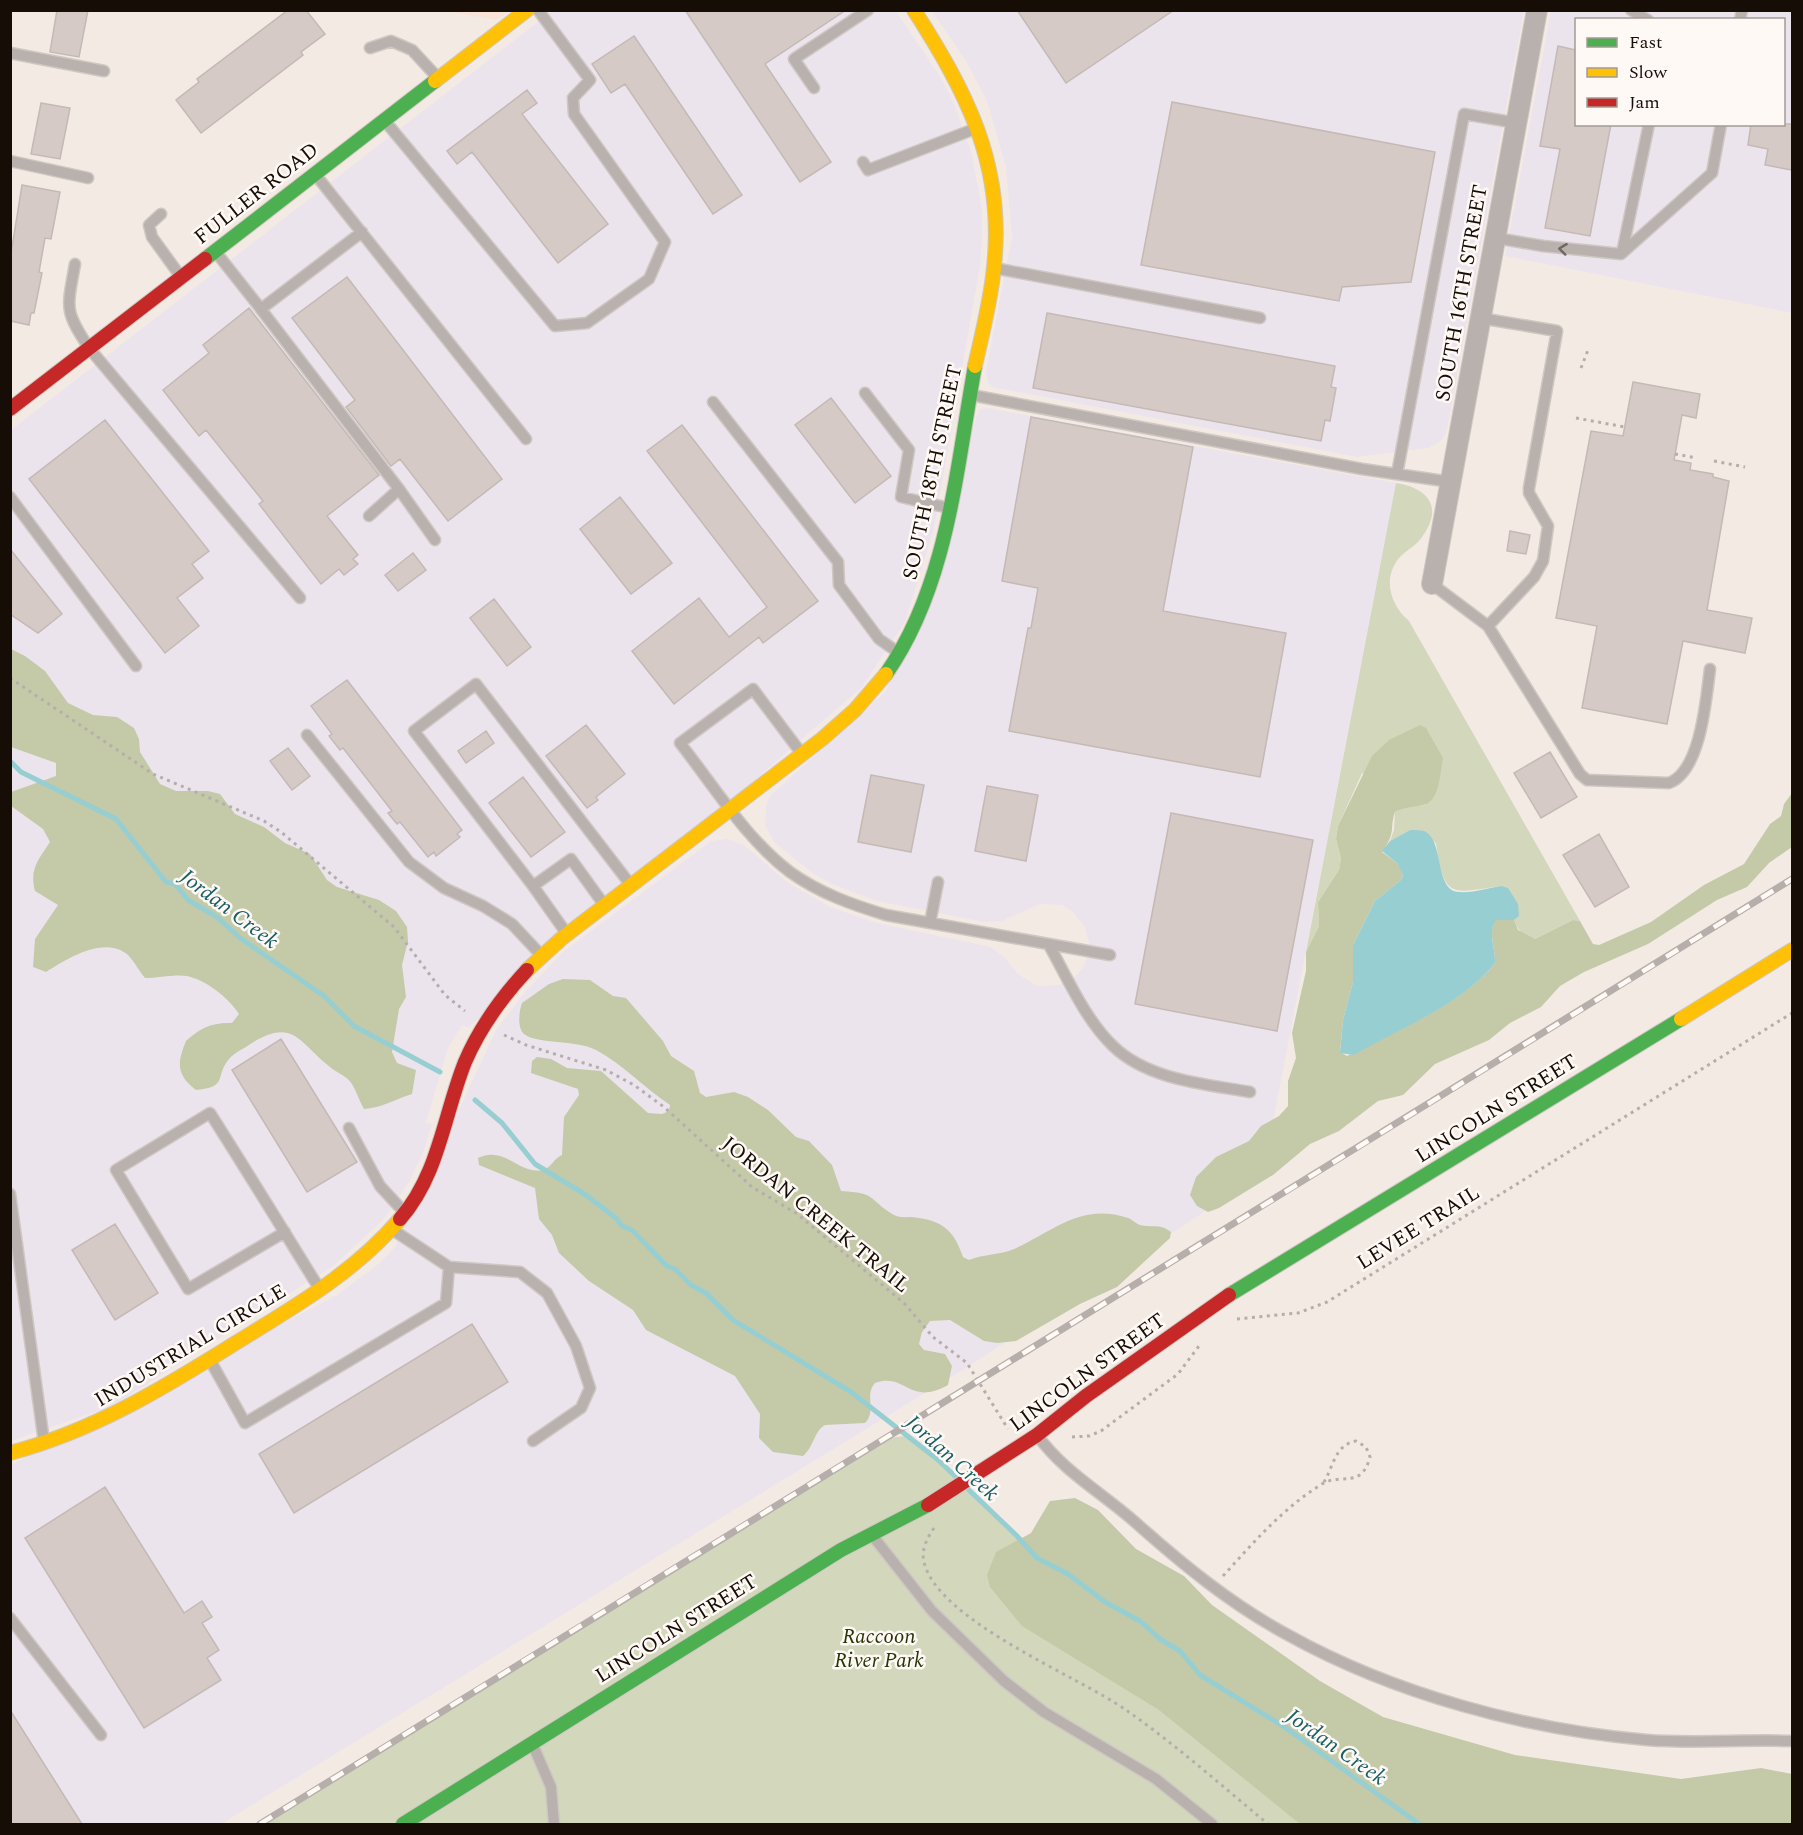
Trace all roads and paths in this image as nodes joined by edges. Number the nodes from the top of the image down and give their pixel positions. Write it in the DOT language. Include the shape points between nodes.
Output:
graph roads {
  1 [pos="527,10"];
  2 [pos="538,10"];
  3 [pos="868,10"];
  4 [pos="914,10"];
  5 [pos="1537,10"];
  6 [pos="1631,10"];
  7 [pos="1645,18"];
  8 [pos="370,48"];
  9 [pos="10,53"];
  10 [pos="104,71"];
  11 [pos="439,79"];
  12 [pos="813,88"];
  13 [pos="385,121"];
  14 [pos="1517,123"];
  15 [pos="1649,126"];
  16 [pos="1721,126"];
  17 [pos="980,127"];
  18 [pos="10,161"];
  19 [pos="863,162"];
  20 [pos="315,174"];
  21 [pos="88,178"];
  22 [pos="161,213"];
  23 [pos="362,232"];
  24 [pos="1496,238"];
  25 [pos="215,251"];
  26 [pos="1622,254"];
  27 [pos="75,264"];
  28 [pos="994,268"];
  29 [pos="181,277"];
  30 [pos="260,308"];
  31 [pos="1260,318"];
  32 [pos="1480,318"];
  33 [pos="89,348"];
  34 [pos="1588,350"];
  35 [pos="1581,368"];
  36 [pos="865,393"];
  37 [pos="970,395"];
  38 [pos="713,402"];
  39 [pos="10,410"];
  40 [pos="1576,417"];
  41 [pos="1624,427"];
  42 [pos="526,439"];
  43 [pos="1675,454"];
  44 [pos="1697,458"];
  45 [pos="1714,461"];
  46 [pos="1745,467"];
  47 [pos="1397,474"];
  48 [pos="1451,482"];
  49 [pos="399,489"];
  50 [pos="10,497"];
  51 [pos="949,508"];
  52 [pos="369,516"];
  53 [pos="435,540"];
  54 [pos="1431,584"];
  55 [pos="300,598"];
  56 [pos="1488,627"];
  57 [pos="899,653"];
  58 [pos="136,666"];
  59 [pos="1710,669"];
  60 [pos="10,678"];
  61 [pos="307,735"];
  62 [pos="802,754"];
  63 [pos="731,808"];
  64 [pos="938,882"];
  65 [pos="533,886"];
  66 [pos="632,886"];
  67 [pos="605,906"];
  68 [pos="930,923"];
  69 [pos="568,934"];
  70 [pos="1049,945"];
  71 [pos="1792,950"];
  72 [pos="541,955"];
  73 [pos="1110,955"];
  74 [pos="468,1013"];
  75 [pos="1792,1013"];
  76 [pos="496,1030"];
  77 [pos="1250,1092"];
  78 [pos="349,1128"];
  79 [pos="10,1194"];
  80 [pos="405,1213"];
  81 [pos="393,1230"];
  82 [pos="285,1232"];
  83 [pos="449,1267"];
  84 [pos="320,1291"];
  85 [pos="1233,1319"];
  86 [pos="1203,1339"];
  87 [pos="210,1359"];
  88 [pos="1037,1434"];
  89 [pos="1014,1437"];
  90 [pos="1069,1437"];
  91 [pos="533,1441"];
  92 [pos="44,1445"];
  93 [pos="10,1453"];
  94 [pos="1324,1482"];
  95 [pos="940,1522"];
  96 [pos="872,1534"];
  97 [pos="1214,1586"];
  98 [pos="10,1618"];
  99 [pos="100,1735"];
  100 [pos="1792,1741"];
  101 [pos="532,1743"];
  102 [pos="404,1824"];
  103 [pos="554,1824"];
  104 [pos="1212,1824"];
  105 [pos="1268,1824"];
  1 -- 11 [label="street, FULLER ROAD"];
  2 -- 13 [label="lane" via="590,80 573,98 574,114 665,242 650,279 587,323 555,326"];
  3 -- 12 [label="lane" via="794,59"];
  4 -- 17 [label="street, SOUTH 18TH STREET" via="958,79"];
  5 -- 14 [label="street, SOUTH 16TH STREET"];
  6 -- 7 [label="lane"];
  8 -- 11 [label="lane" via="391,41 412,50"];
  9 -- 10 [label="lane"];
  11 -- 13 [label="street, FULLER ROAD"];
  13 -- 20 [label="street, FULLER ROAD"];
  14 -- 24 [label="street, SOUTH 16TH STREET"];
  14 -- 47 [label="lane" via="1464,114"];
  15 -- 26 [label="lane"];
  16 -- 26 [label="lane" via="1712,173"];
  17 -- 19 [label="lane" via="868,170"];
  17 -- 28 [label="street, SOUTH 18TH STREET" via="990,160 997,210"];
  18 -- 21 [label="lane"];
  20 -- 23 [label="lane"];
  20 -- 25 [label="street, FULLER ROAD"];
  22 -- 29 [label="lane" via="149,225 152,237"];
  23 -- 30 [label="lane"];
  23 -- 42 [label="lane"];
  26 -- 24 [label="lane, one-way"];
  24 -- 32 [label="street, SOUTH 16TH STREET"];
  25 -- 29 [label="street, FULLER ROAD"];
  25 -- 30 [label="lane"];
  27 -- 33 [label="lane" via="68,301 70,320"];
  28 -- 31 [label="lane"];
  28 -- 37 [label="street, SOUTH 18TH STREET"];
  29 -- 33 [label="street, FULLER ROAD"];
  30 -- 49 [label="lane"];
  32 -- 48 [label="street, SOUTH 16TH STREET"];
  32 -- 56 [label="lane" via="1557,331 1529,488 1548,526 1543,561 1534,577"];
  33 -- 39 [label="street, FULLER ROAD"];
  33 -- 55 [label="lane"];
  34 -- 35 [label="path"];
  36 -- 51 [label="lane" via="909,450 901,497"];
  37 -- 47 [label="lane"];
  37 -- 51 [label="street, SOUTH 18TH STREET"];
  38 -- 57 [label="lane" via="838,562 839,585 879,639"];
  40 -- 41 [label="path"];
  43 -- 44 [label="path"];
  45 -- 46 [label="path"];
  47 -- 48 [label="lane"];
  48 -- 54 [label="street, SOUTH 16TH STREET"];
  49 -- 52 [label="lane"];
  49 -- 53 [label="lane"];
  50 -- 58 [label="lane"];
  51 -- 57 [label="street, SOUTH 18TH STREET" via="930,590"];
  54 -- 56 [label="lane"];
  56 -- 59 [label="lane" via="1587,780 1678,780 1699,742"];
  57 -- 62 [label="street, SOUTH 18TH STREET" via="857,708"];
  60 -- 74 [label="path" via="153,774 281,832 394,927 445,995"];
  61 -- 72 [label="lane" via="410,862 444,888 512,924"];
  62 -- 63 [label="street, SOUTH 18TH STREET"];
  62 -- 63 [label="lane" via="753,689 680,743"];
  63 -- 66 [label="street, SOUTH 18TH STREET"];
  63 -- 68 [label="lane" via="790,872 820,890 864,908"];
  64 -- 68 [label="lane"];
  65 -- 66 [label="lane" via="414,731 476,684"];
  65 -- 67 [label="lane" via="571,859"];
  65 -- 69 [label="lane"];
  66 -- 67 [label="street, SOUTH 18TH STREET"];
  67 -- 69 [label="street, SOUTH 18TH STREET"];
  68 -- 70 [label="lane"];
  69 -- 72 [label="street, SOUTH 18TH STREET"];
  70 -- 73 [label="lane"];
  70 -- 77 [label="lane" via="1081,1003 1113,1046 1164,1075"];
  71 -- 88 [label="street, LINCOLN STREET" via="1229,1295"];
  72 -- 80 [label="street, SOUTH 18TH STREET" via="506,994 475,1042 433,1164"];
  75 -- 85 [label="path, LEVEE TRAIL" via="1327,1302 1298,1313"];
  76 -- 89 [label="path, JORDAN CREEK TRAIL" via="526,1045 606,1070 664,1107 752,1187 796,1213 904,1303 933,1337 967,1363"];
  78 -- 80 [label="lane" via="380,1186"];
  79 -- 92 [label="lane"];
  80 -- 81 [label="street, INDUSTRIAL CIRCLE"];
  81 -- 83 [label="lane"];
  81 -- 84 [label="street, INDUSTRIAL CIRCLE"];
  82 -- 82 [label="lane" via="210,1113 116,1170 188,1289"];
  82 -- 84 [label="lane"];
  83 -- 87 [label="lane" via="446,1303 245,1423"];
  83 -- 91 [label="lane" via="520,1272 547,1293 576,1346 590,1388 581,1408"];
  84 -- 87 [label="street, INDUSTRIAL CIRCLE"];
  86 -- 90 [label="path" via="1178,1374 1101,1431"];
  87 -- 92 [label="street, INDUSTRIAL CIRCLE" via="127,1411"];
  88 -- 96 [label="street, LINCOLN STREET" via="939,1499"];
  88 -- 97 [label="lane" via="1070,1471"];
  92 -- 93 [label="street, INDUSTRIAL CIRCLE"];
  94 -- 94 [label="path" via="1356,1478 1367,1469 1370,1457 1366,1447 1356,1441 1346,1442 1338,1450"];
  94 -- 97 [label="path" via="1276,1517"];
  95 -- 105 [label="path" via="927,1539 924,1561 934,1582 962,1611 995,1636 1126,1710"];
  96 -- 101 [label="street, LINCOLN STREET"];
  96 -- 104 [label="lane" via="932,1611 1004,1681 1044,1712 1156,1779"];
  97 -- 100 [label="lane" via="1286,1635 1343,1664 1466,1706 1554,1727 1647,1740"];
  98 -- 99 [label="lane"];
  101 -- 102 [label="street, LINCOLN STREET"];
  101 -- 103 [label="lane" via="551,1787"];
}
